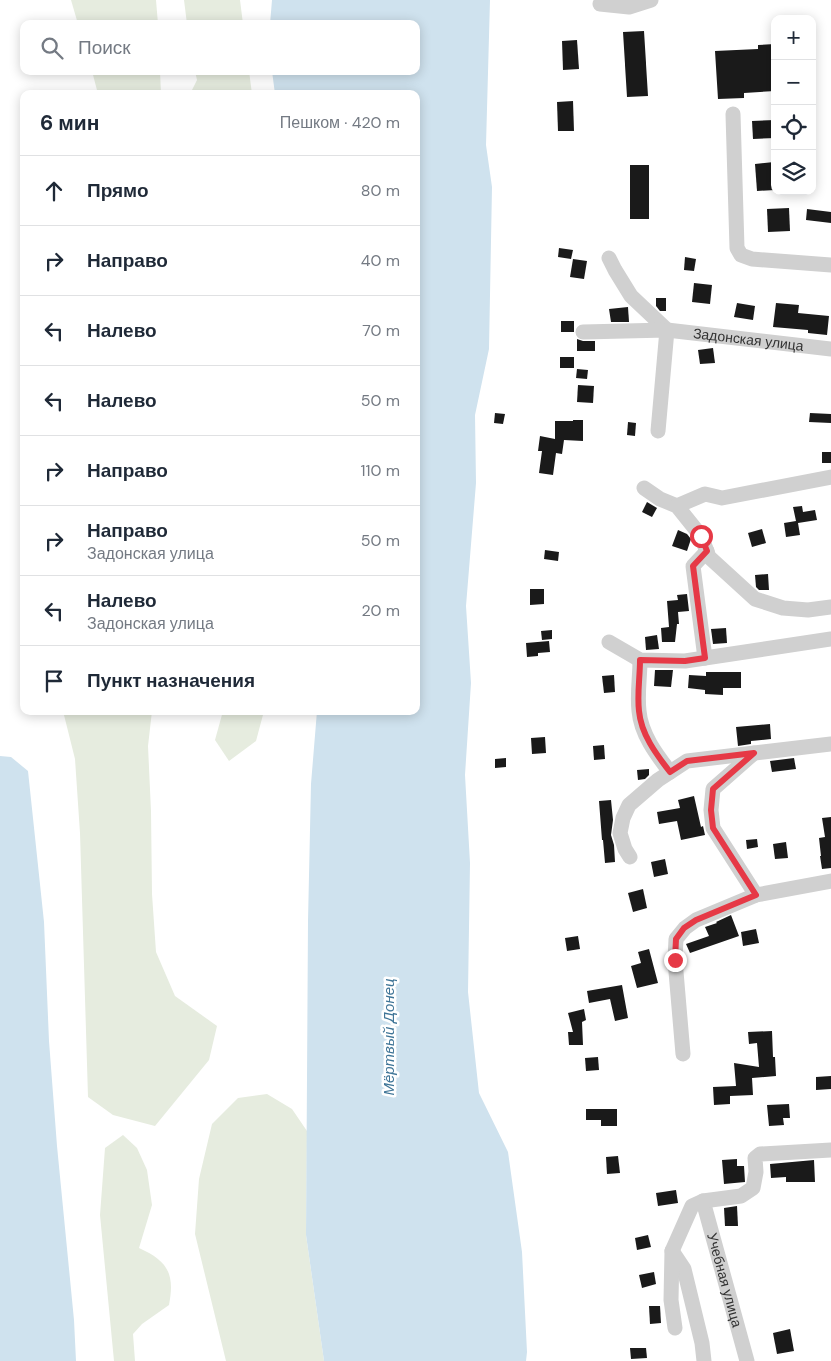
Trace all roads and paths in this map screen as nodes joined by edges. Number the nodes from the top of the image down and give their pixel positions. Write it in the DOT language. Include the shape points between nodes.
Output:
graph roads {
  1 [pos="651,0"];
  2 [pos="600,4"];
  3 [pos="733,114"];
  4 [pos="609,258"];
  5 [pos="831,265"];
  6 [pos="667,330"];
  7 [pos="583,332"];
  8 [pos="831,349"];
  9 [pos="658,431"];
  10 [pos="831,476"];
  11 [pos="644,488"];
  12 [pos="677,506"];
  13 [pos="707,551"];
  14 [pos="831,607"];
  15 [pos="831,639"];
  16 [pos="609,642"];
  17 [pos="705,658"];
  18 [pos="640,660"];
  19 [pos="831,744"];
  20 [pos="754,753"];
  21 [pos="670,772"];
  22 [pos="630,857"];
  23 [pos="831,881"];
  24 [pos="756,895"];
  25 [pos="683,1054"];
  26 [pos="831,1150"];
  27 [pos="703,1201"];
  28 [pos="672,1251"];
  29 [pos="675,1328"];
  30 [pos="704,1361"];
  31 [pos="747,1361"];
  1 -- 2 [label="street" via="629,7"];
  3 -- 5 [label="street" via="737,248 741,255 752,259"];
  4 -- 6 [label="street" via="631,296"];
  6 -- 7 [label="street, Задонская улица"];
  6 -- 8 [label="street, Задонская улица"];
  6 -- 9 [label="street"];
  10 -- 12 [label="street" via="722,498 705,494"];
  11 -- 12 [label="street"];
  12 -- 13 [label="street" via="701,536"];
  13 -- 14 [label="street" via="709,557 755,599 783,608 808,610"];
  13 -- 17 [label="street" via="693,566"];
  15 -- 17 [label="street"];
  16 -- 18 [label="street"];
  17 -- 18 [label="street"];
  18 -- 21 [label="street" via="639,711 642,726"];
  19 -- 20 [label="street"];
  20 -- 21 [label="street" via="687,761"];
  20 -- 24 [label="street" via="713,789 711,810 713,828"];
  21 -- 22 [label="street" via="629,805 620,833"];
  23 -- 24 [label="street"];
  24 -- 25 [label="street" via="696,920 676,939"];
  26 -- 27 [label="street" via="760,1154 755,1158 753,1188 741,1196"];
  27 -- 28 [label="street" via="692,1206"];
  27 -- 31 [label="street, Учебная улица"];
  28 -- 29 [label="street" via="671,1300"];
  28 -- 30 [label="street" via="684,1269"];
}
